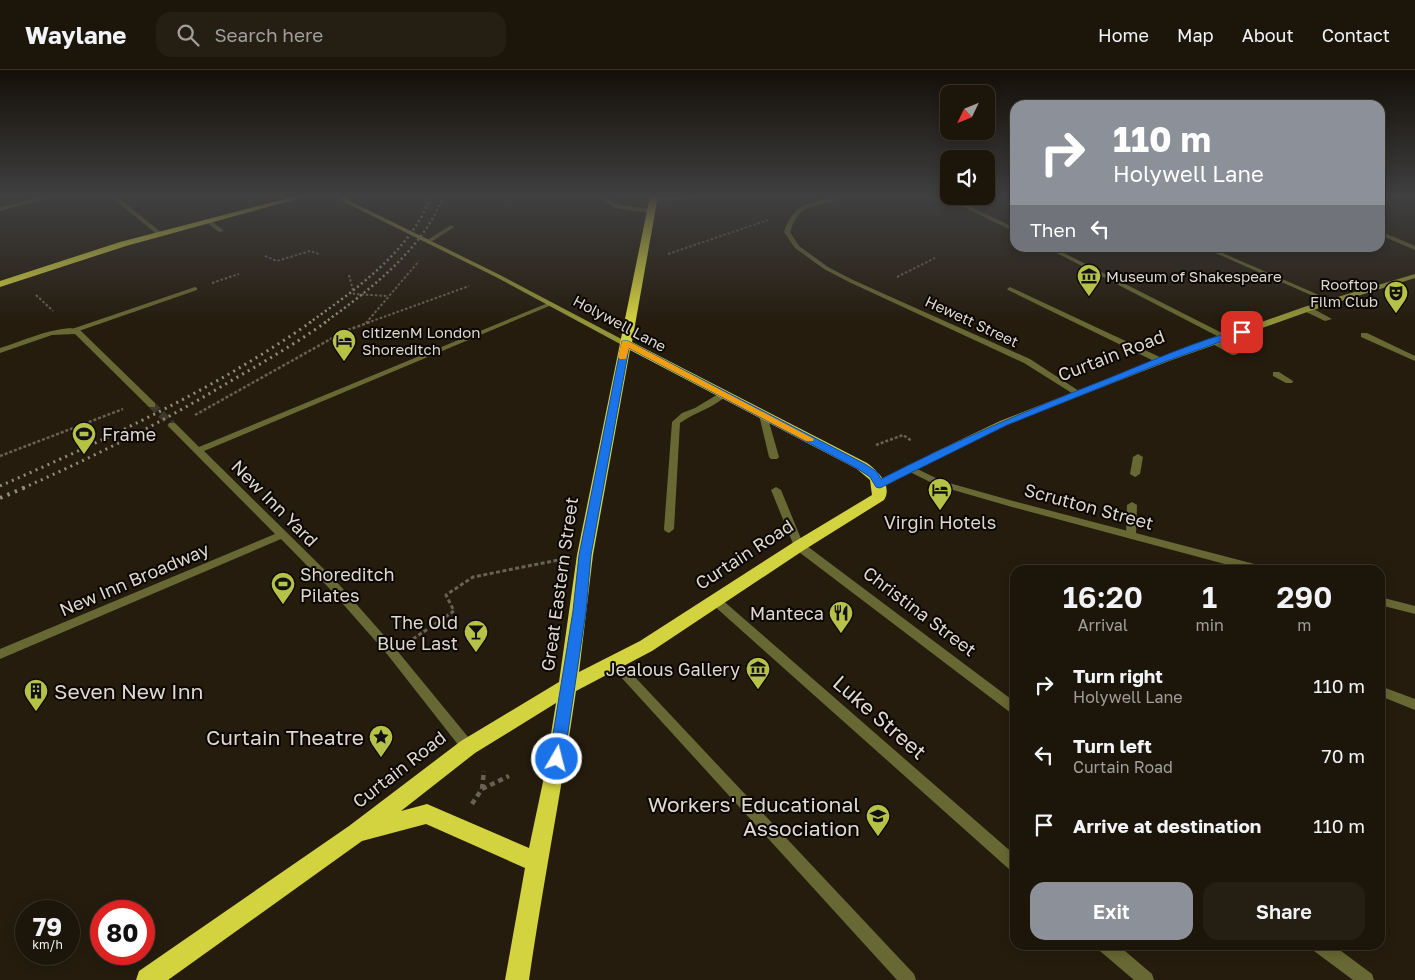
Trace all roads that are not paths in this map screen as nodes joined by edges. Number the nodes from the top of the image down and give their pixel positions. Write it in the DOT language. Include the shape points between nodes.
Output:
graph roads {
  1 [pos="143,238"];
  2 [pos="424,238"];
  3 [pos="433,238"];
  4 [pos="645,238"];
  5 [pos="791,238"];
  6 [pos="1393,238"];
  7 [pos="429,241"];
  8 [pos="1415,248"];
  9 [pos="1058,252"];
  10 [pos="1216,252"];
  11 [pos="1415,276"];
  12 [pos="0,284"];
  13 [pos="195,289"];
  14 [pos="1010,289"];
  15 [pos="1331,302"];
  16 [pos="550,304"];
  17 [pos="1307,309"];
  18 [pos="1328,319"];
  19 [pos="73,330"];
  20 [pos="1364,335"];
  21 [pos="1226,337"];
  22 [pos="1214,342"];
  23 [pos="625,343"];
  24 [pos="0,351"];
  25 [pos="1235,353"];
  26 [pos="1415,358"];
  27 [pos="1161,360"];
  28 [pos="1276,374"];
  29 [pos="1289,381"];
  30 [pos="1078,394"];
  31 [pos="723,395"];
  32 [pos="152,405"];
  33 [pos="763,415"];
  34 [pos="172,426"];
  35 [pos="198,450"];
  36 [pos="774,457"];
  37 [pos="1138,457"];
  38 [pos="909,468"];
  39 [pos="1135,474"];
  40 [pos="880,485"];
  41 [pos="776,490"];
  42 [pos="1132,505"];
  43 [pos="669,529"];
  44 [pos="282,535"];
  45 [pos="1131,535"];
  46 [pos="799,546"];
  47 [pos="1243,565"];
  48 [pos="716,602"];
  49 [pos="1385,602"];
  50 [pos="1415,610"];
  51 [pos="0,654"];
  52 [pos="614,662"];
  53 [pos="568,686"];
  54 [pos="1385,693"];
  55 [pos="1010,705"];
  56 [pos="1415,705"];
  57 [pos="468,746"];
  58 [pos="356,833"];
  59 [pos="1010,861"];
  60 [pos="538,863"];
  61 [pos="1112,950"];
  62 [pos="1327,950"];
  63 [pos="148,980"];
  64 [pos="516,980"];
  65 [pos="908,980"];
  66 [pos="1146,980"];
  67 [pos="1366,980"];
  1 -- 12 [label="highway"];
  2 -- 7 [label="street, Holywell Lane"];
  3 -- 7 [label="street"];
  4 -- 23 [label="highway, Great Eastern Street"];
  5 -- 30 [label="street, Hewett Street" via="797,247 826,268 1027,361"];
  6 -- 8 [label="street"];
  7 -- 16 [label="street, Holywell Lane"];
  9 -- 21 [label="street"];
  10 -- 15 [label="street"];
  11 -- 15 [label="street, Curtain Road"];
  13 -- 19 [label="street"];
  14 -- 27 [label="street"];
  15 -- 17 [label="street, Curtain Road"];
  16 -- 23 [label="street, Holywell Lane"];
  16 -- 35 [label="street"];
  17 -- 18 [label="street"];
  17 -- 21 [label="street, Curtain Road"];
  19 -- 24 [label="street" via="63,330"];
  19 -- 32 [label="street"];
  20 -- 26 [label="street"];
  21 -- 22 [label="street, Curtain Road"];
  22 -- 25 [label="street"];
  22 -- 27 [label="street, Curtain Road"];
  23 -- 31 [label="highway, Holywell Lane"];
  23 -- 53 [label="highway, Great Eastern Street" via="585,555"];
  27 -- 30 [label="street, Curtain Road"];
  28 -- 29 [label="street"];
  30 -- 38 [label="street, Curtain Road" via="1003,423"];
  31 -- 33 [label="highway, Holywell Lane"];
  31 -- 43 [label="street" via="676,422"];
  33 -- 36 [label="street"];
  33 -- 40 [label="highway, Holywell Lane" via="862,466"];
  34 -- 35 [label="street, New Inn Yard"];
  35 -- 44 [label="street, New Inn Yard"];
  37 -- 39 [label="street"];
  38 -- 40 [label="street, Curtain Road"];
  38 -- 45 [label="street, Scrutton Street" via="944,484"];
  40 -- 46 [label="highway, Curtain Road" via="880,497"];
  41 -- 46 [label="street"];
  42 -- 45 [label="street"];
  44 -- 51 [label="street, New Inn Broadway"];
  44 -- 57 [label="street, New Inn Yard" via="332,584"];
  45 -- 47 [label="street, Scrutton Street"];
  46 -- 48 [label="highway, Curtain Road"];
  46 -- 55 [label="street, Christina Street"];
  48 -- 52 [label="highway, Curtain Road"];
  48 -- 59 [label="street, Luke Street"];
  49 -- 50 [label="street"];
  52 -- 53 [label="highway, Curtain Road"];
  52 -- 65 [label="street"];
  53 -- 57 [label="highway, Curtain Road"];
  53 -- 60 [label="highway, Great Eastern Street"];
  54 -- 56 [label="street"];
  57 -- 58 [label="highway, Curtain Road"];
  58 -- 60 [label="highway" via="427,814"];
  58 -- 63 [label="highway, Curtain Road"];
  60 -- 64 [label="highway, Great Eastern Street"];
  61 -- 66 [label="street"];
  62 -- 67 [label="street"];
}
